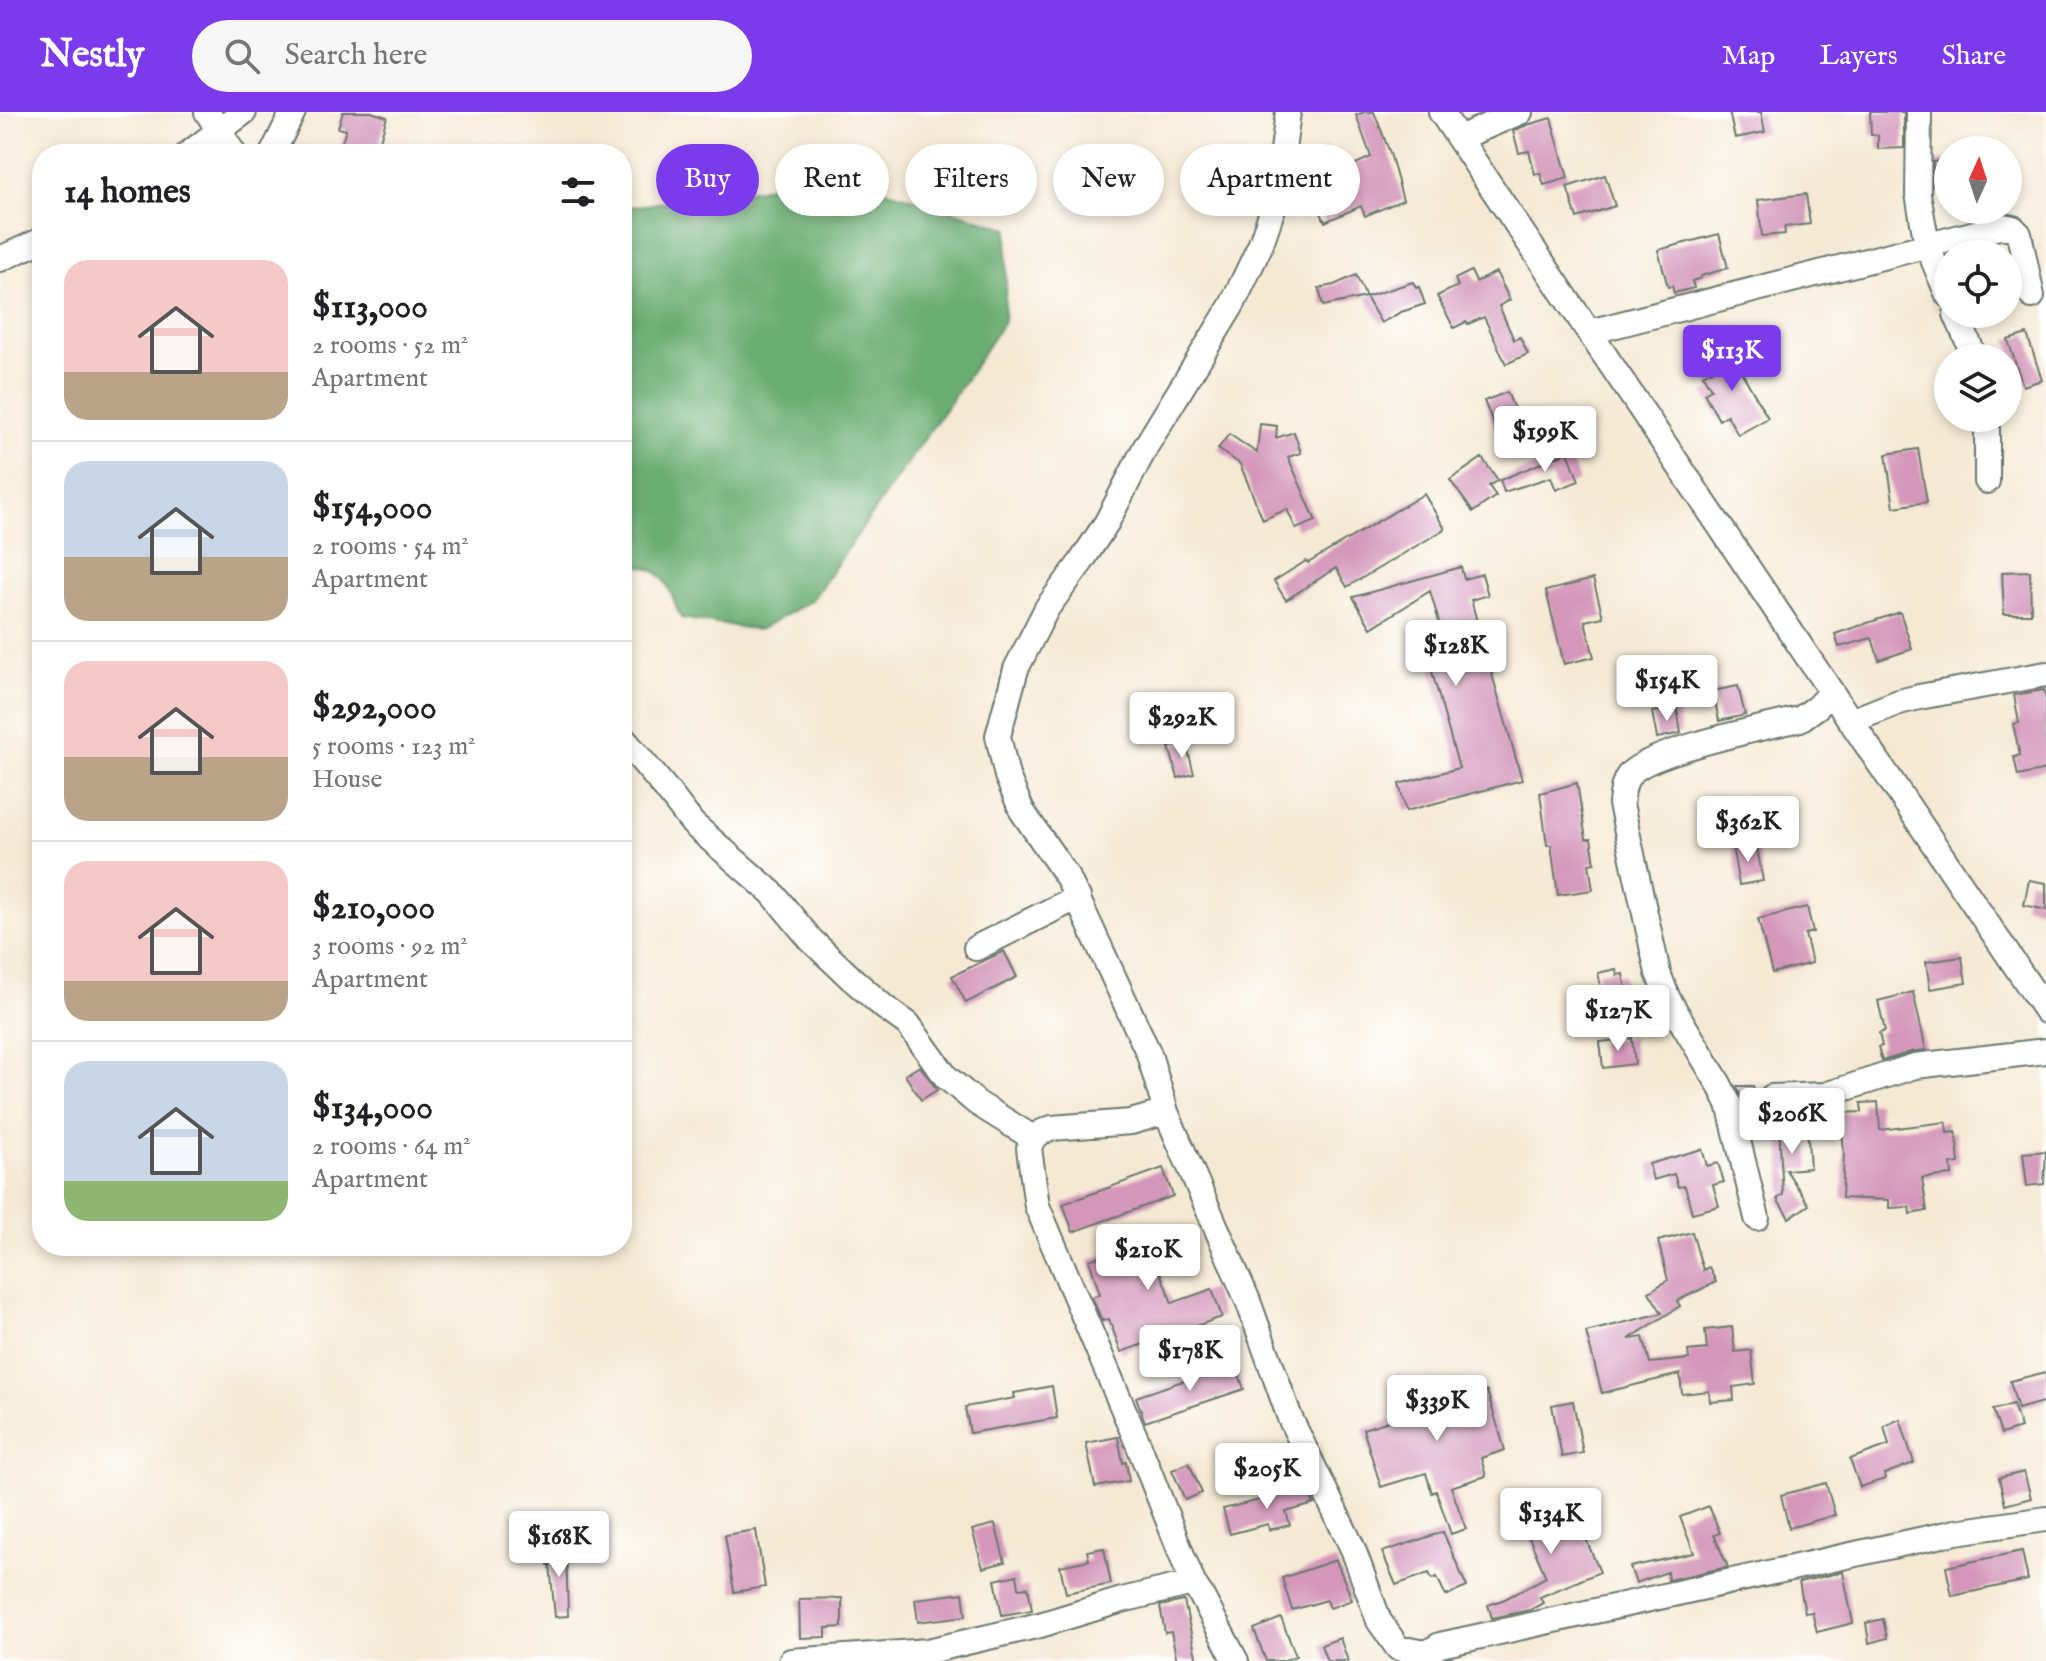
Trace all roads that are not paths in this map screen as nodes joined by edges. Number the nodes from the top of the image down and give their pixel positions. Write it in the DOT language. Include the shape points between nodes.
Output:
graph roads {
  1 [pos="244,112"];
  2 [pos="293,112"];
  3 [pos="1288,112"];
  4 [pos="1441,112"];
  5 [pos="1520,112"];
  6 [pos="1919,112"];
  7 [pos="214,122"];
  8 [pos="1459,138"];
  9 [pos="196,144"];
  10 [pos="228,144"];
  11 [pos="277,144"];
  12 [pos="32,245"];
  13 [pos="1927,245"];
  14 [pos="0,259"];
  15 [pos="1934,262"];
  16 [pos="2032,296"];
  17 [pos="1589,332"];
  18 [pos="1987,432"];
  19 [pos="1987,481"];
  20 [pos="2046,674"];
  21 [pos="1831,692"];
  22 [pos="1851,721"];
  23 [pos="632,749"];
  24 [pos="1078,897"];
  25 [pos="976,948"];
  26 [pos="2046,1011"];
  27 [pos="2046,1051"];
  28 [pos="1772,1097"];
  29 [pos="1166,1112"];
  30 [pos="1033,1138"];
  31 [pos="1757,1218"];
  32 [pos="2046,1519"];
  33 [pos="1193,1583"];
  34 [pos="1427,1657"];
  35 [pos="791,1661"];
  36 [pos="1236,1661"];
  1 -- 7 [label="street"];
  2 -- 11 [label="street"];
  3 -- 24 [label="street" via="1277,197 1260,246 1232,305 1146,446 1107,522 1047,608 1016,669 998,736 1022,811"];
  4 -- 8 [label="street"];
  5 -- 8 [label="street"];
  6 -- 13 [label="street" via="1918,194"];
  7 -- 9 [label="street"];
  7 -- 10 [label="street"];
  8 -- 17 [label="street"];
  12 -- 14 [label="street"];
  13 -- 15 [label="street"];
  13 -- 16 [label="street" via="2013,228 2019,234"];
  13 -- 17 [label="street"];
  17 -- 21 [label="street"];
  18 -- 19 [label="street"];
  20 -- 22 [label="street" via="1919,697"];
  21 -- 22 [label="street"];
  21 -- 31 [label="street" via="1800,719 1666,754 1634,770 1622,794 1658,973 1729,1104"];
  22 -- 26 [label="street"];
  23 -- 30 [label="street" via="693,824 772,893 851,978 908,1024 946,1077"];
  24 -- 25 [label="street"];
  24 -- 29 [label="street" via="1149,1054"];
  27 -- 28 [label="street" via="1915,1066 1825,1095"];
  29 -- 30 [label="street" via="1131,1122 1052,1128"];
  29 -- 34 [label="street" via="1379,1621 1398,1648"];
  30 -- 33 [label="street" via="1029,1148 1037,1206"];
  32 -- 34 [label="street" via="1956,1532 1440,1645"];
  33 -- 35 [label="street" via="928,1651"];
  33 -- 36 [label="street"];
}
